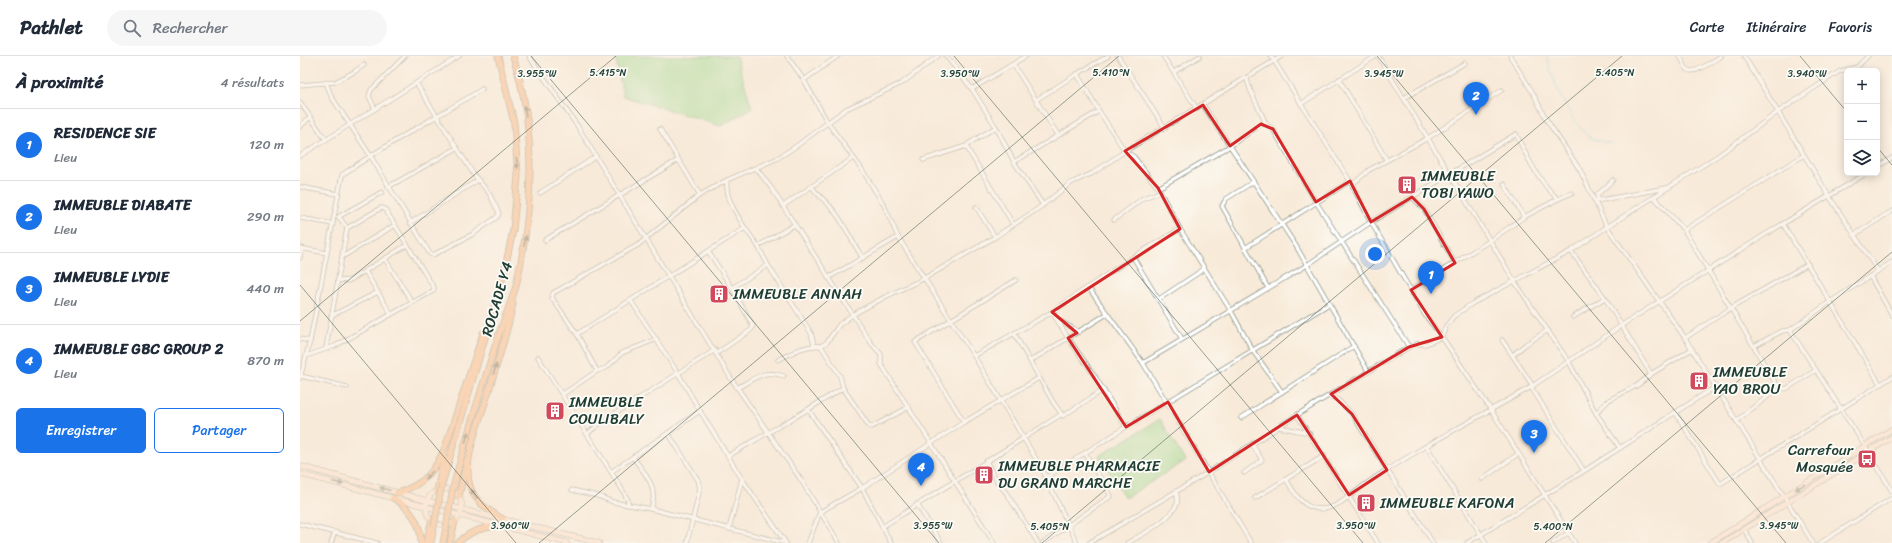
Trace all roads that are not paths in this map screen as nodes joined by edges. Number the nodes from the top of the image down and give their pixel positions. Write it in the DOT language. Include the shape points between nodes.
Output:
graph roads {
  1 [pos="405,56"];
  2 [pos="459,56"];
  3 [pos="498,56"];
  4 [pos="513,56"];
  5 [pos="529,56"];
  6 [pos="787,56"];
  7 [pos="838,56"];
  8 [pos="938,56"];
  9 [pos="946,56"];
  10 [pos="1026,56"];
  11 [pos="1108,56"];
  12 [pos="1118,56"];
  13 [pos="1163,56"];
  14 [pos="1200,56"];
  15 [pos="1271,56"];
  16 [pos="1282,56"];
  17 [pos="1377,56"];
  18 [pos="1510,56"];
  19 [pos="1680,56"];
  20 [pos="1721,56"];
  21 [pos="1744,56"];
  22 [pos="1868,56"];
  23 [pos="1274,61"];
  24 [pos="1465,62"];
  25 [pos="1013,64"];
  26 [pos="364,65"];
  27 [pos="1174,72"];
  28 [pos="1077,74"];
  29 [pos="1247,78"];
  30 [pos="804,80"];
  31 [pos="1339,80"];
  32 [pos="326,82"];
  33 [pos="416,83"];
  34 [pos="300,85"];
  35 [pos="482,88"];
  36 [pos="972,89"];
  37 [pos="1502,90"];
  38 [pos="1404,98"];
  39 [pos="1036,100"];
  40 [pos="300,102"];
  41 [pos="1302,104"];
  42 [pos="1203,105"];
  43 [pos="375,108"];
  44 [pos="1197,109"];
  45 [pos="1098,111"];
  46 [pos="1778,112"];
  47 [pos="437,117"];
  48 [pos="309,118"];
  49 [pos="828,123"];
  50 [pos="1266,124"];
  51 [pos="349,125"];
  52 [pos="300,127"];
  53 [pos="996,127"];
  54 [pos="1165,128"];
  55 [pos="660,129"];
  56 [pos="1058,135"];
  57 [pos="1428,138"];
  58 [pos="326,140"];
  59 [pos="966,146"];
  60 [pos="1230,146"];
  61 [pos="457,148"];
  62 [pos="1125,151"];
  63 [pos="370,155"];
  64 [pos="300,156"];
  65 [pos="1804,156"];
  66 [pos="595,157"];
  67 [pos="853,158"];
  68 [pos="1892,158"];
  69 [pos="678,160"];
  70 [pos="923,160"];
  71 [pos="1386,160"];
  72 [pos="1014,162"];
  73 [pos="1880,165"];
  74 [pos="756,168"];
  75 [pos="1450,174"];
  76 [pos="1862,176"];
  77 [pos="478,180"];
  78 [pos="727,180"];
  79 [pos="1613,180"];
  80 [pos="1253,182"];
  81 [pos="1351,183"];
  82 [pos="1504,184"];
  83 [pos="300,187"];
  84 [pos="388,187"];
  85 [pos="812,187"];
  86 [pos="1669,188"];
  87 [pos="1159,190"];
  88 [pos="382,192"];
  89 [pos="1572,192"];
  90 [pos="540,193"];
  91 [pos="338,194"];
  92 [pos="620,194"];
  93 [pos="700,195"];
  94 [pos="1829,196"];
  95 [pos="1412,197"];
  96 [pos="1654,197"];
  97 [pos="1558,199"];
  98 [pos="1597,200"];
  99 [pos="1316,202"];
  100 [pos="1043,205"];
  101 [pos="783,206"];
  102 [pos="976,207"];
  103 [pos="1892,211"];
  104 [pos="339,217"];
  105 [pos="1524,217"];
  106 [pos="300,218"];
  107 [pos="1114,220"];
  108 [pos="333,222"];
  109 [pos="1371,222"];
  110 [pos="410,223"];
  111 [pos="1281,223"];
  112 [pos="794,224"];
  113 [pos="1013,224"];
  114 [pos="1783,224"];
  115 [pos="395,225"];
  116 [pos="1607,227"];
  117 [pos="347,228"];
  118 [pos="745,228"];
  119 [pos="1180,229"];
  120 [pos="1684,230"];
  121 [pos="1854,235"];
  122 [pos="898,237"];
  123 [pos="994,237"];
  124 [pos="645,238"];
  125 [pos="545,240"];
  126 [pos="1490,240"];
  127 [pos="1342,242"];
  128 [pos="407,245"];
  129 [pos="758,246"];
  130 [pos="301,248"];
  131 [pos="1245,248"];
  132 [pos="1571,251"];
  133 [pos="708,252"];
  134 [pos="327,253"];
  135 [pos="342,257"];
  136 [pos="1133,257"];
  137 [pos="300,258"];
  138 [pos="863,258"];
  139 [pos="385,259"];
  140 [pos="1892,262"];
  141 [pos="1454,263"];
  142 [pos="1808,264"];
  143 [pos="768,265"];
  144 [pos="1307,266"];
  145 [pos="1204,270"];
  146 [pos="1708,270"];
  147 [pos="365,271"];
  148 [pos="1878,271"];
  149 [pos="1870,276"];
  150 [pos="670,277"];
  151 [pos="828,278"];
  152 [pos="925,278"];
  153 [pos="338,280"];
  154 [pos="1016,280"];
  155 [pos="1515,282"];
  156 [pos="515,287"];
  157 [pos="1088,287"];
  158 [pos="732,288"];
  159 [pos="1268,288"];
  160 [pos="1411,290"];
  161 [pos="378,292"];
  162 [pos="497,296"];
  163 [pos="1605,298"];
  164 [pos="1159,299"];
  165 [pos="631,301"];
  166 [pos="1660,301"];
  167 [pos="412,302"];
  168 [pos="1830,302"];
  169 [pos="1329,304"];
  170 [pos="1731,308"];
  171 [pos="1231,311"];
  172 [pos="1052,312"];
  173 [pos="391,314"];
  174 [pos="1107,314"];
  175 [pos="852,315"];
  176 [pos="1892,315"];
  177 [pos="332,316"];
  178 [pos="1572,317"];
  179 [pos="1056,318"];
  180 [pos="950,320"];
  181 [pos="1622,325"];
  182 [pos="1548,330"];
  183 [pos="1790,330"];
  184 [pos="1079,332"];
  185 [pos="1014,333"];
  186 [pos="577,334"];
  187 [pos="1442,337"];
  188 [pos="1068,338"];
  189 [pos="1685,338"];
  190 [pos="300,339"];
  191 [pos="657,339"];
  192 [pos="1182,339"];
  193 [pos="1502,340"];
  194 [pos="310,341"];
  195 [pos="814,345"];
  196 [pos="821,346"];
  197 [pos="1354,346"];
  198 [pos="1754,346"];
  199 [pos="1408,347"];
  200 [pos="326,348"];
  201 [pos="1692,349"];
  202 [pos="1253,351"];
  203 [pos="716,352"];
  204 [pos="306,356"];
  205 [pos="974,356"];
  206 [pos="1513,356"];
  207 [pos="538,357"];
  208 [pos="778,360"];
  209 [pos="1030,361"];
  210 [pos="1569,362"];
  211 [pos="1144,363"];
  212 [pos="1816,370"];
  213 [pos="597,371"];
  214 [pos="1368,371"];
  215 [pos="678,373"];
  216 [pos="1651,374"];
  217 [pos="784,376"];
  218 [pos="300,377"];
  219 [pos="1892,377"];
  220 [pos="1039,378"];
  221 [pos="1880,384"];
  222 [pos="347,387"];
  223 [pos="1532,387"];
  224 [pos="1715,387"];
  225 [pos="1780,387"];
  226 [pos="738,388"];
  227 [pos="843,388"];
  228 [pos="1103,390"];
  229 [pos="1282,392"];
  230 [pos="563,394"];
  231 [pos="1328,396"];
  232 [pos="1001,401"];
  233 [pos="1168,402"];
  234 [pos="909,408"];
  235 [pos="1841,408"];
  236 [pos="806,410"];
  237 [pos="1491,410"];
  238 [pos="700,411"];
  239 [pos="1675,412"];
  240 [pos="1596,413"];
  241 [pos="1062,414"];
  242 [pos="1297,415"];
  243 [pos="1241,418"];
  244 [pos="1736,421"];
  245 [pos="964,422"];
  246 [pos="1126,427"];
  247 [pos="1278,427"];
  248 [pos="1892,429"];
  249 [pos="767,432"];
  250 [pos="668,433"];
  251 [pos="1309,433"];
  252 [pos="587,434"];
  253 [pos="1892,437"];
  254 [pos="1023,439"];
  255 [pos="472,443"];
  256 [pos="931,444"];
  257 [pos="1252,444"];
  258 [pos="446,445"];
  259 [pos="1865,446"];
  260 [pos="1427,447"];
  261 [pos="1620,448"];
  262 [pos="1868,452"];
  263 [pos="1085,453"];
  264 [pos="1518,454"];
  265 [pos="728,456"];
  266 [pos="1324,456"];
  267 [pos="633,457"];
  268 [pos="1760,460"];
  269 [pos="986,461"];
  270 [pos="300,466"];
  271 [pos="1387,470"];
  272 [pos="1584,471"];
  273 [pos="611,472"];
  274 [pos="1209,472"];
  275 [pos="1244,473"];
  276 [pos="300,474"];
  277 [pos="1045,478"];
  278 [pos="742,479"];
  279 [pos="1286,479"];
  280 [pos="1482,479"];
  281 [pos="954,480"];
  282 [pos="862,488"];
  283 [pos="572,490"];
  284 [pos="437,491"];
  285 [pos="1892,491"];
  286 [pos="1176,492"];
  287 [pos="398,493"];
  288 [pos="1543,495"];
  289 [pos="459,496"];
  290 [pos="1349,496"];
  291 [pos="1783,497"];
  292 [pos="393,498"];
  293 [pos="1255,498"];
  294 [pos="1892,498"];
  295 [pos="428,501"];
  296 [pos="1786,502"];
  297 [pos="917,504"];
  298 [pos="628,505"];
  299 [pos="426,507"];
  300 [pos="651,509"];
  301 [pos="461,512"];
  302 [pos="820,512"];
  303 [pos="504,519"];
  304 [pos="691,519"];
  305 [pos="432,520"];
  306 [pos="455,521"];
  307 [pos="300,524"];
  308 [pos="498,526"];
  309 [pos="882,526"];
  310 [pos="1069,526"];
  311 [pos="729,529"];
  312 [pos="1744,529"];
  313 [pos="335,532"];
  314 [pos="1481,533"];
  315 [pos="1568,533"];
  316 [pos="332,543"];
  317 [pos="377,543"];
  318 [pos="421,543"];
  319 [pos="426,543"];
  320 [pos="431,543"];
  321 [pos="443,543"];
  322 [pos="450,543"];
  323 [pos="458,543"];
  324 [pos="567,543"];
  325 [pos="599,543"];
  326 [pos="686,543"];
  327 [pos="786,543"];
  328 [pos="808,543"];
  329 [pos="839,543"];
  330 [pos="891,543"];
  331 [pos="941,543"];
  332 [pos="994,543"];
  333 [pos="1038,543"];
  334 [pos="1043,543"];
  335 [pos="1077,543"];
  336 [pos="1088,543"];
  337 [pos="1127,543"];
  338 [pos="1251,543"];
  339 [pos="1378,543"];
  340 [pos="1433,543"];
  341 [pos="1466,543"];
  342 [pos="1486,543"];
  343 [pos="1553,543"];
  344 [pos="1574,543"];
  345 [pos="1710,543"];
  346 [pos="1722,543"];
  347 [pos="1752,543"];
  348 [pos="1813,543"];
  349 [pos="1820,543"];
  1 -- 43 [label="street" via="371,90 369,96"];
  2 -- 33 [label="street"];
  3 -- 162 [label="highway, ROCADE Y4, one-way" via="514,123 518,176 513,230"];
  156 -- 4 [label="highway, ROCADE Y4, one-way" via="526,234 530,177 527,120"];
  5 -- 66 [label="street" via="578,127"];
  6 -- 30 [label="street"];
  7 -- 30 [label="street"];
  8 -- 49 [label="street" via="902,83 846,109"];
  9 -- 36 [label="street"];
  10 -- 25 [label="street"];
  11 -- 28 [label="street"];
  12 -- 54 [label="street"];
  13 -- 27 [label="street"];
  14 -- 27 [label="street"];
  15 -- 23 [label="street"];
  16 -- 23 [label="street"];
  17 -- 31 [label="street"];
  17 -- 38 [label="street"];
  18 -- 98 [label="street"];
  19 -- 20 [label="street" via="1687,70 1692,72"];
  21 -- 46 [label="street"];
  22 -- 46 [label="street" via="1857,67 1840,72"];
  23 -- 29 [label="street"];
  23 -- 41 [label="street"];
  24 -- 38 [label="street"];
  25 -- 36 [label="street"];
  25 -- 39 [label="street"];
  26 -- 32 [label="street" via="335,82"];
  27 -- 44 [label="street"];
  28 -- 39 [label="street"];
  28 -- 45 [label="street"];
  29 -- 42 [label="street"];
  29 -- 50 [label="street"];
  30 -- 49 [label="street"];
  31 -- 41 [label="street"];
  31 -- 71 [label="street"];
  32 -- 34 [label="street"];
  32 -- 51 [label="street" via="331,96"];
  33 -- 43 [label="street"];
  33 -- 47 [label="street"];
  35 -- 47 [label="street"];
  36 -- 53 [label="street"];
  37 -- 57 [label="street"];
  38 -- 57 [label="street"];
  39 -- 56 [label="street"];
  40 -- 48 [label="street"];
  41 -- 81 [label="street"];
  42 -- 44 [label="street"];
  42 -- 60 [label="street"];
  43 -- 51 [label="street"];
  44 -- 54 [label="street"];
  45 -- 56 [label="street"];
  45 -- 62 [label="street"];
  46 -- 65 [label="street"];
  46 -- 86 [label="street"];
  47 -- 61 [label="street"];
  47 -- 63 [label="street"];
  48 -- 52 [label="street"];
  48 -- 58 [label="street"];
  49 -- 67 [label="street"];
  49 -- 74 [label="street" via="776,159"];
  50 -- 60 [label="street" via="1261,124"];
  50 -- 99 [label="street" via="1273,129"];
  51 -- 58 [label="street"];
  51 -- 63 [label="street"];
  53 -- 59 [label="street"];
  53 -- 72 [label="street"];
  54 -- 62 [label="street"];
  55 -- 69 [label="street"];
  56 -- 72 [label="street"];
  57 -- 71 [label="street"];
  57 -- 75 [label="street"];
  58 -- 64 [label="street"];
  59 -- 70 [label="street"];
  59 -- 113 [label="street"];
  60 -- 80 [label="street"];
  60 -- 87 [label="street"];
  61 -- 77 [label="street"];
  61 -- 84 [label="street"];
  62 -- 87 [label="street" via="1134,157"];
  62 -- 100 [label="street" via="1094,173 1071,183"];
  63 -- 84 [label="street"];
  63 -- 91 [label="street" via="342,175"];
  65 -- 94 [label="street"];
  65 -- 120 [label="street"];
  66 -- 90 [label="street"];
  66 -- 92 [label="street"];
  67 -- 85 [label="street"];
  67 -- 122 [label="street" via="884,205"];
  68 -- 73 [label="street"];
  69 -- 92 [label="street"];
  69 -- 93 [label="street"];
  71 -- 81 [label="street"];
  72 -- 100 [label="street"];
  74 -- 78 [label="street"];
  74 -- 101 [label="street"];
  75 -- 95 [label="street"];
  75 -- 97 [label="street" via="1516,134 1544,184"];
  75 -- 126 [label="street"];
  76 -- 94 [label="street"];
  77 -- 110 [label="street"];
  77 -- 110 [label="street" via="489,193 499,213 473,234 433,255"];
  78 -- 93 [label="street"];
  78 -- 118 [label="street" via="728,197"];
  79 -- 98 [label="street" via="1600,190"];
  80 -- 111 [label="street"];
  80 -- 131 [label="street" via="1222,204 1222,209"];
  81 -- 99 [label="street"];
  81 -- 109 [label="street"];
  82 -- 105 [label="street"];
  83 -- 91 [label="street"];
  84 -- 110 [label="street"];
  85 -- 101 [label="street"];
  85 -- 138 [label="street" via="821,199 830,204"];
  86 -- 96 [label="street"];
  86 -- 98 [label="street"];
  87 -- 107 [label="street"];
  87 -- 119 [label="street"];
  88 -- 104 [label="street"];
  89 -- 97 [label="street"];
  91 -- 108 [label="street"];
  92 -- 124 [label="street"];
  92 -- 125 [label="street"];
  93 -- 124 [label="street"];
  94 -- 114 [label="street"];
  94 -- 121 [label="street"];
  95 -- 109 [label="street"];
  95 -- 141 [label="street" via="1424,209"];
  96 -- 116 [label="street"];
  96 -- 120 [label="street"];
  97 -- 105 [label="street"];
  98 -- 116 [label="street"];
  99 -- 111 [label="street"];
  99 -- 127 [label="street"];
  100 -- 113 [label="street"];
  101 -- 112 [label="street"];
  102 -- 123 [label="street"];
  103 -- 121 [label="street"];
  104 -- 108 [label="street"];
  104 -- 117 [label="street"];
  105 -- 126 [label="street"];
  106 -- 108 [label="street"];
  108 -- 134 [label="street"];
  109 -- 127 [label="street"];
  109 -- 160 [label="street"];
  111 -- 131 [label="street"];
  111 -- 144 [label="street"];
  112 -- 129 [label="street"];
  112 -- 151 [label="street"];
  113 -- 123 [label="street"];
  114 -- 142 [label="street"];
  114 -- 146 [label="street"];
  115 -- 117 [label="street" via="385,209 381,208"];
  115 -- 128 [label="street"];
  115 -- 135 [label="street"];
  116 -- 132 [label="street"];
  116 -- 166 [label="street"];
  117 -- 135 [label="street"];
  118 -- 129 [label="street"];
  118 -- 133 [label="street"];
  119 -- 136 [label="street"];
  119 -- 145 [label="street"];
  120 -- 146 [label="street"];
  121 -- 148 [label="street"];
  122 -- 138 [label="street"];
  122 -- 152 [label="street"];
  123 -- 152 [label="street"];
  124 -- 150 [label="street"];
  124 -- 186 [label="street" via="620,256 553,293 552,298"];
  126 -- 141 [label="street"];
  126 -- 155 [label="street"];
  127 -- 144 [label="street"];
  127 -- 199 [label="street"];
  128 -- 139 [label="street"];
  128 -- 167 [label="street" via="434,288"];
  129 -- 143 [label="street"];
  130 -- 134 [label="street"];
  130 -- 137 [label="street"];
  131 -- 159 [label="street"];
  132 -- 155 [label="street"];
  132 -- 163 [label="street"];
  133 -- 150 [label="street"];
  133 -- 158 [label="street"];
  134 -- 194 [label="street"];
  135 -- 153 [label="street"];
  136 -- 157 [label="street"];
  136 -- 164 [label="street"];
  138 -- 151 [label="street"];
  139 -- 147 [label="street"];
  139 -- 167 [label="street"];
  140 -- 148 [label="street"];
  141 -- 160 [label="street"];
  142 -- 168 [label="street"];
  142 -- 170 [label="street"];
  143 -- 158 [label="street"];
  143 -- 195 [label="street" via="811,333"];
  144 -- 159 [label="street"];
  144 -- 169 [label="street"];
  145 -- 164 [label="street"];
  145 -- 171 [label="street"];
  146 -- 166 [label="street"];
  146 -- 170 [label="street"];
  147 -- 153 [label="street" via="348,281"];
  147 -- 161 [label="street"];
  148 -- 149 [label="street"];
  149 -- 168 [label="street"];
  149 -- 176 [label="street"];
  150 -- 165 [label="street"];
  150 -- 203 [label="street"];
  151 -- 175 [label="street"];
  152 -- 175 [label="street"];
  152 -- 180 [label="street"];
  153 -- 177 [label="street"];
  154 -- 180 [label="street"];
  155 -- 182 [label="street"];
  155 -- 187 [label="street" via="1473,303 1454,316"];
  255 -- 156 [label="highway, one-way" via="504,338"];
  321 -- 156 [label="highway, ROCADE Y4, one-way, bridge" via="461,454"];
  157 -- 172 [label="street"];
  157 -- 174 [label="street"];
  158 -- 203 [label="street" via="753,326 751,330"];
  159 -- 171 [label="street"];
  160 -- 187 [label="street" via="1425,315"];
  161 -- 173 [label="street"];
  161 -- 177 [label="street"];
  162 -- 258 [label="highway" via="474,357"];
  162 -- 320 [label="highway, ROCADE Y4, bridge" via="442,484"];
  163 -- 178 [label="street"];
  163 -- 181 [label="street"];
  164 -- 192 [label="street"];
  165 -- 186 [label="street"];
  165 -- 191 [label="street"];
  166 -- 181 [label="street"];
  166 -- 189 [label="street"];
  167 -- 173 [label="street"];
  168 -- 183 [label="street"];
  168 -- 221 [label="street"];
  169 -- 197 [label="street"];
  169 -- 202 [label="street"];
  170 -- 189 [label="street"];
  170 -- 198 [label="street"];
  171 -- 192 [label="street"];
  171 -- 202 [label="street"];
  172 -- 179 [label="street"];
  172 -- 185 [label="street"];
  173 -- 200 [label="street" via="335,346"];
  174 -- 184 [label="street"];
  174 -- 211 [label="street"];
  175 -- 196 [label="street" via="838,325 827,342"];
  175 -- 234 [label="street" via="871,344 881,354 881,364"];
  177 -- 200 [label="street"];
  179 -- 184 [label="street"];
  179 -- 188 [label="street"];
  180 -- 205 [label="street"];
  180 -- 245 [label="street" via="915,342"];
  181 -- 210 [label="street"];
  181 -- 216 [label="street"];
  182 -- 206 [label="street"];
  182 -- 210 [label="street"];
  183 -- 198 [label="street" via="1782,331"];
  183 -- 212 [label="street"];
  184 -- 188 [label="street"];
  185 -- 205 [label="street"];
  185 -- 209 [label="street"];
  186 -- 213 [label="street"];
  187 -- 199 [label="street" via="1426,344"];
  187 -- 237 [label="street"];
  188 -- 209 [label="street"];
  188 -- 228 [label="street"];
  189 -- 201 [label="street"];
  190 -- 194 [label="street"];
  191 -- 213 [label="street" via="622,353 606,368"];
  191 -- 215 [label="street"];
  192 -- 211 [label="street"];
  193 -- 206 [label="street"];
  194 -- 204 [label="street"];
  195 -- 196 [label="street"];
  195 -- 208 [label="street"];
  196 -- 227 [label="street" via="840,376"];
  197 -- 214 [label="street"];
  197 -- 229 [label="street"];
  198 -- 225 [label="street"];
  199 -- 214 [label="street"];
  200 -- 204 [label="street"];
  201 -- 216 [label="street"];
  201 -- 224 [label="street"];
  202 -- 229 [label="street"];
  202 -- 233 [label="street"];
  203 -- 215 [label="street"];
  203 -- 226 [label="street"];
  204 -- 218 [label="street"];
  205 -- 232 [label="street"];
  206 -- 223 [label="street"];
  207 -- 230 [label="street"];
  209 -- 220 [label="street"];
  210 -- 223 [label="street"];
  210 -- 240 [label="street"];
  211 -- 233 [label="street"];
  212 -- 225 [label="street" via="1786,388"];
  212 -- 235 [label="street"];
  213 -- 230 [label="street"];
  214 -- 231 [label="street"];
  215 -- 238 [label="street"];
  215 -- 252 [label="street"];
  216 -- 240 [label="street" via="1638,385 1610,400"];
  217 -- 226 [label="street" via="767,372"];
  218 -- 222 [label="street"];
  219 -- 221 [label="street"];
  220 -- 232 [label="street"];
  220 -- 241 [label="street"];
  221 -- 235 [label="street"];
  223 -- 237 [label="street"];
  223 -- 272 [label="street"];
  224 -- 239 [label="street"];
  224 -- 244 [label="street"];
  225 -- 244 [label="street"];
  226 -- 249 [label="street"];
  227 -- 234 [label="street" via="872,427"];
  227 -- 236 [label="street"];
  228 -- 241 [label="street" via="1065,416"];
  228 -- 246 [label="street"];
  229 -- 243 [label="street"];
  230 -- 252 [label="street" via="571,412"];
  231 -- 242 [label="street"];
  231 -- 271 [label="street" via="1337,399 1349,410"];
  232 -- 245 [label="street"];
  232 -- 254 [label="street"];
  233 -- 246 [label="street"];
  233 -- 274 [label="street"];
  234 -- 256 [label="street"];
  235 -- 259 [label="street"];
  235 -- 268 [label="street"];
  236 -- 249 [label="street"];
  236 -- 282 [label="street" via="810,412"];
  237 -- 260 [label="street"];
  237 -- 264 [label="street"];
  238 -- 250 [label="street"];
  238 -- 265 [label="street"];
  239 -- 261 [label="street"];
  239 -- 268 [label="street" via="1720,484"];
  240 -- 261 [label="street"];
  241 -- 254 [label="street"];
  242 -- 247 [label="street"];
  242 -- 251 [label="street"];
  244 -- 268 [label="street"];
  245 -- 256 [label="street"];
  246 -- 263 [label="street"];
  247 -- 251 [label="street"];
  247 -- 257 [label="street"];
  248 -- 259 [label="main road"];
  249 -- 265 [label="street"];
  249 -- 302 [label="street"];
  250 -- 267 [label="street"];
  250 -- 304 [label="street" via="698,480 700,490"];
  251 -- 266 [label="street"];
  252 -- 273 [label="street"];
  253 -- 262 [label="main road"];
  254 -- 269 [label="street"];
  254 -- 277 [label="street"];
  255 -- 289 [label="highway"];
  303 -- 255 [label="highway, one-way" via="485,507 471,490 468,480"];
  256 -- 281 [label="street"];
  256 -- 282 [label="street"];
  257 -- 274 [label="street"];
  257 -- 275 [label="street" via="1262,460"];
  258 -- 284 [label="highway"];
  258 -- 287 [label="highway, one-way" via="437,465 427,477 414,487"];
  259 -- 262 [label="street"];
  259 -- 291 [label="main road, one-way"];
  260 -- 271 [label="street"];
  260 -- 314 [label="street"];
  261 -- 272 [label="street"];
  262 -- 285 [label="street"];
  262 -- 296 [label="main road"];
  263 -- 277 [label="street"];
  263 -- 310 [label="street" via="1111,496"];
  264 -- 280 [label="street"];
  264 -- 288 [label="street"];
  265 -- 278 [label="street"];
  266 -- 279 [label="street"];
  266 -- 290 [label="street"];
  267 -- 273 [label="street"];
  267 -- 300 [label="street" via="653,487 655,494"];
  268 -- 291 [label="street"];
  269 -- 281 [label="street"];
  269 -- 333 [label="street" via="998,484"];
  287 -- 270 [label="main road, one-way"];
  271 -- 290 [label="street"];
  271 -- 340 [label="street"];
  272 -- 288 [label="street"];
  273 -- 298 [label="street" via="628,500"];
  274 -- 286 [label="street"];
  274 -- 338 [label="street"];
  276 -- 292 [label="main road, one-way"];
  277 -- 310 [label="street"];
  278 -- 311 [label="street"];
  278 -- 327 [label="street"];
  279 -- 290 [label="street" via="1297,496 1312,508 1333,506"];
  279 -- 293 [label="street"];
  281 -- 297 [label="street"];
  281 -- 332 [label="street"];
  282 -- 302 [label="street"];
  282 -- 309 [label="street"];
  283 -- 298 [label="street"];
  284 -- 289 [label="main road" via="449,490"];
  284 -- 295 [label="main road"];
  286 -- 336 [label="street"];
  286 -- 337 [label="street" via="1177,503 1171,512 1154,527"];
  287 -- 295 [label="main road"];
  288 -- 314 [label="street"];
  288 -- 315 [label="street"];
  289 -- 301 [label="main road"];
  290 -- 339 [label="street"];
  291 -- 296 [label="street"];
  291 -- 345 [label="main road"];
  292 -- 299 [label="main road"];
  292 -- 318 [label="highway" via="409,510 421,534"];
  294 -- 349 [label="street"];
  295 -- 299 [label="main road"];
  295 -- 301 [label="main road"];
  296 -- 312 [label="main road"];
  296 -- 348 [label="street"];
  297 -- 309 [label="street"];
  297 -- 331 [label="street"];
  298 -- 300 [label="street"];
  299 -- 301 [label="main road"];
  299 -- 305 [label="main road"];
  300 -- 304 [label="street"];
  301 -- 303 [label="main road"];
  301 -- 306 [label="main road"];
  301 -- 308 [label="main road"];
  302 -- 328 [label="street"];
  302 -- 329 [label="street"];
  303 -- 325 [label="main road"];
  304 -- 311 [label="street"];
  304 -- 326 [label="street"];
  305 -- 306 [label="main road" via="441,525"];
  305 -- 319 [label="highway"];
  306 -- 322 [label="highway"];
  307 -- 313 [label="street"];
  308 -- 323 [label="highway" via="480,528"];
  308 -- 324 [label="main road"];
  309 -- 330 [label="street"];
  310 -- 334 [label="street"];
  310 -- 335 [label="street"];
  311 -- 327 [label="street"];
  312 -- 346 [label="main road"];
  312 -- 347 [label="street"];
  313 -- 316 [label="street"];
  313 -- 317 [label="street"];
  314 -- 341 [label="street"];
  314 -- 342 [label="street"];
  315 -- 343 [label="street"];
  315 -- 344 [label="street"];
}
